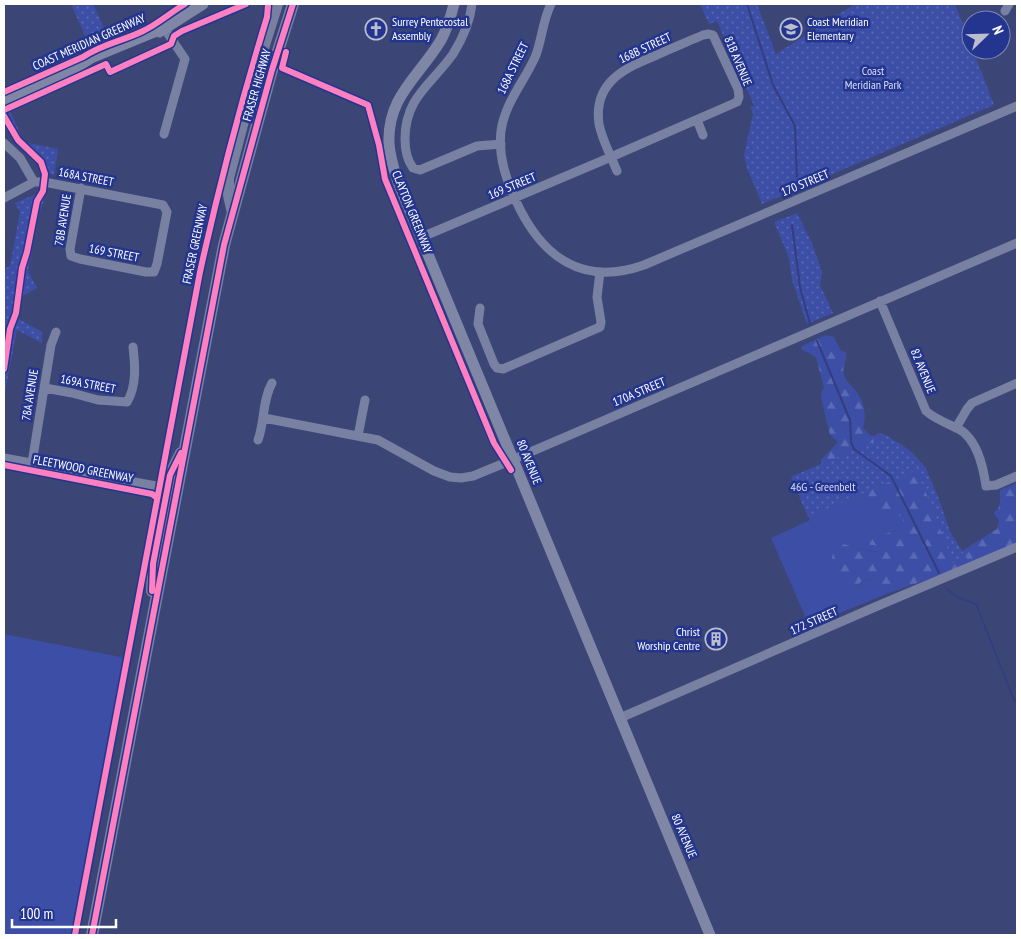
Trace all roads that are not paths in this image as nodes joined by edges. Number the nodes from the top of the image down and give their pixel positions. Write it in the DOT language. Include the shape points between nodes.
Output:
graph roads {
  1 [pos="203,4"];
  2 [pos="293,4"];
  3 [pos="454,4"];
  4 [pos="472,4"];
  5 [pos="551,4"];
  6 [pos="274,6"];
  7 [pos="164,28"];
  8 [pos="711,34"];
  9 [pos="739,99"];
  10 [pos="4,101"];
  11 [pos="1017,106"];
  12 [pos="697,120"];
  13 [pos="164,134"];
  14 [pos="703,135"];
  15 [pos="4,142"];
  16 [pos="501,144"];
  17 [pos="611,158"];
  18 [pos="617,171"];
  19 [pos="34,182"];
  20 [pos="81,188"];
  21 [pos="4,198"];
  22 [pos="515,198"];
  23 [pos="232,214"];
  24 [pos="422,237"];
  25 [pos="1017,243"];
  26 [pos="71,256"];
  27 [pos="154,272"];
  28 [pos="600,272"];
  29 [pos="880,301"];
  30 [pos="480,308"];
  31 [pos="56,332"];
  32 [pos="133,347"];
  33 [pos="272,383"];
  34 [pos="1017,383"];
  35 [pos="45,388"];
  36 [pos="365,400"];
  37 [pos="264,418"];
  38 [pos="956,428"];
  39 [pos="358,436"];
  40 [pos="188,438"];
  41 [pos="258,440"];
  42 [pos="4,458"];
  43 [pos="513,460"];
  44 [pos="32,463"];
  45 [pos="1017,476"];
  46 [pos="167,488"];
  47 [pos="161,523"];
  48 [pos="1017,547"];
  49 [pos="165,559"];
  50 [pos="152,621"];
  51 [pos="620,718"];
  52 [pos="92,935"];
  53 [pos="710,935"];
  1 -- 7 [label="main road"];
  2 -- 23 [label="main road, FRASER HIGHWAY"];
  3 -- 24 [label="main road, 80 AVENUE" via="441,40 397,101 390,128 391,160"];
  4 -- 16 [label="street" via="458,46 411,108 406,152 413,168 420,170 478,146"];
  5 -- 16 [label="street, 168A STREET" via="536,54 505,114"];
  6 -- 23 [label="main road, FRASER HIGHWAY" via="228,178"];
  7 -- 10 [label="main road" via="91,58 67,73"];
  7 -- 13 [label="street" via="185,59"];
  8 -- 9 [label="street, 81B AVENUE" via="738,89"];
  8 -- 17 [label="street, 168B STREET" via="632,66 611,81 602,96 598,114"];
  9 -- 12 [label="street, 169 STREET"];
  11 -- 28 [label="street, 170 STREET" via="647,264 628,270"];
  12 -- 14 [label="street"];
  12 -- 17 [label="street, 169 STREET"];
  15 -- 19 [label="street" via="20,158"];
  16 -- 22 [label="street, 168A STREET" via="503,165"];
  17 -- 18 [label="street"];
  17 -- 22 [label="street, 169 STREET"];
  19 -- 20 [label="street, 168A STREET"];
  19 -- 21 [label="street"];
  20 -- 26 [label="street, 78B AVENUE"];
  20 -- 27 [label="street, 168A STREET" via="165,207 167,212"];
  22 -- 24 [label="street, 169 STREET"];
  22 -- 28 [label="street, 170 STREET" via="529,227 544,246 563,260"];
  23 -- 40 [label="main road, FRASER HIGHWAY" via="210,312"];
  24 -- 43 [label="main road, 80 AVENUE"];
  25 -- 29 [label="street, 170A STREET"];
  26 -- 27 [label="street, 169 STREET"];
  28 -- 30 [label="street" via="597,300 600,327 510,367 499,369 494,364 478,324"];
  29 -- 38 [label="street, 82 AVENUE" via="925,409"];
  29 -- 43 [label="street, 170A STREET"];
  31 -- 35 [label="street, 78A AVENUE" via="50,346"];
  32 -- 35 [label="street, 169A STREET" via="134,375 127,402 98,400"];
  33 -- 37 [label="street" via="265,400"];
  34 -- 38 [label="street" via="972,403"];
  35 -- 44 [label="street, 78A AVENUE"];
  36 -- 39 [label="street"];
  37 -- 39 [label="street, 170A STREET"];
  37 -- 41 [label="street"];
  38 -- 45 [label="street, 82 AVENUE" via="973,444 986,486"];
  39 -- 43 [label="street, 170A STREET" via="378,440 434,471 454,477 473,476"];
  40 -- 46 [label="main road, FRASER HIGHWAY"];
  40 -- 49 [label="main road, FRASER HIGHWAY"];
  42 -- 44 [label="street"];
  43 -- 51 [label="main road, 80 AVENUE"];
  44 -- 46 [label="street"];
  46 -- 47 [label="main road, FRASER HIGHWAY"];
  47 -- 49 [label="main road" via="161,554"];
  47 -- 50 [label="main road, FRASER HIGHWAY" via="152,564"];
  48 -- 51 [label="street, 172 STREET"];
  49 -- 50 [label="main road, FRASER HIGHWAY"];
  50 -- 52 [label="main road, FRASER HIGHWAY"];
  51 -- 53 [label="main road, 80 AVENUE"];
}
